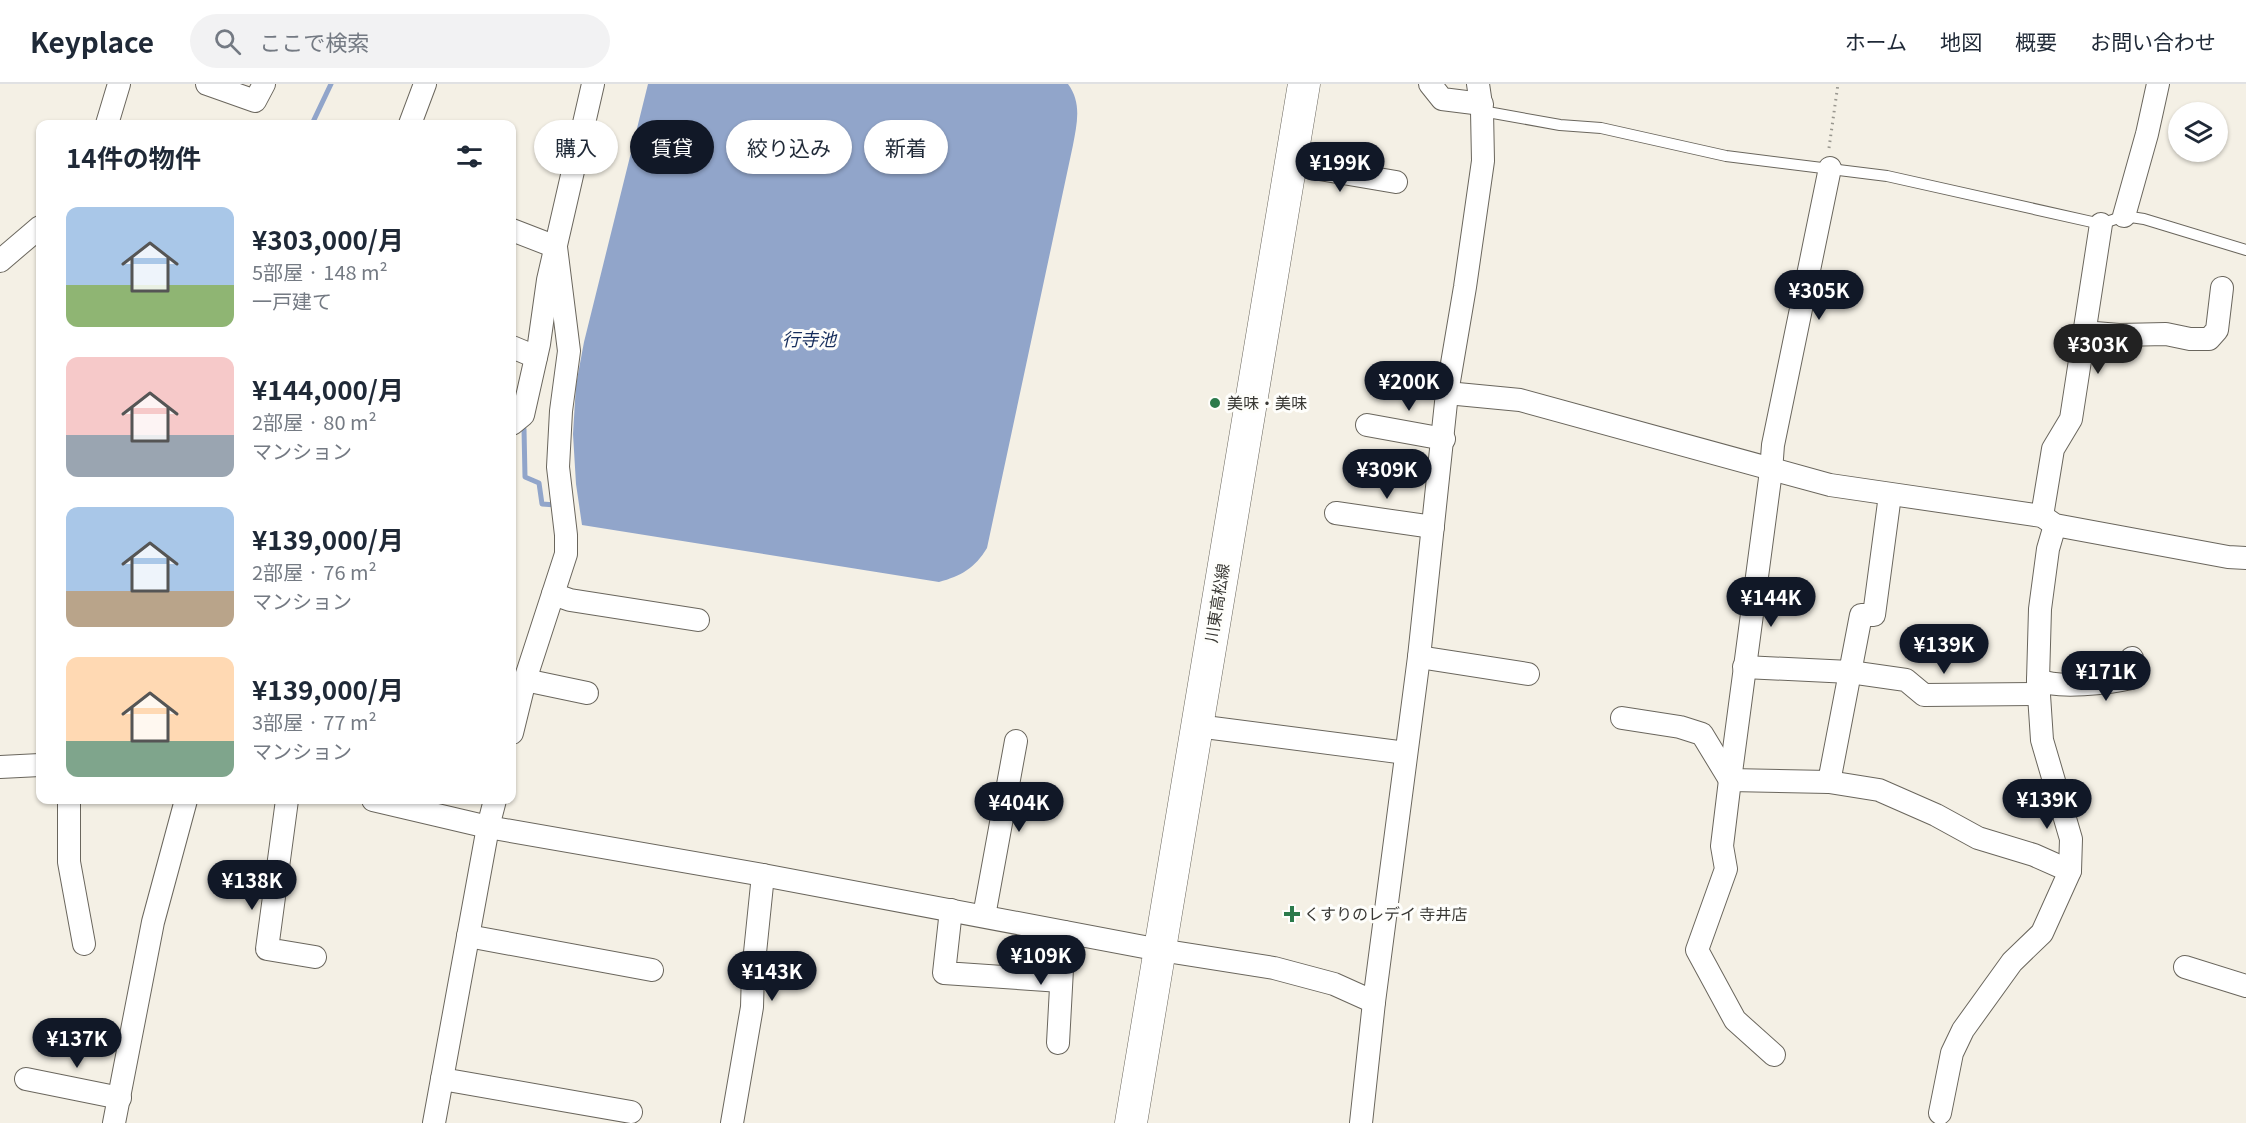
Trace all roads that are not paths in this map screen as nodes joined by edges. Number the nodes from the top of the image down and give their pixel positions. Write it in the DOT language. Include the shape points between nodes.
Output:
graph roads {
  1 [pos="119,84"];
  2 [pos="207,84"];
  3 [pos="264,84"];
  4 [pos="425,84"];
  5 [pos="593,84"];
  6 [pos="1304,84"];
  7 [pos="1430,84"];
  8 [pos="2158,84"];
  9 [pos="1481,100"];
  10 [pos="108,120"];
  11 [pos="412,120"];
  12 [pos="1290,164"];
  13 [pos="1830,168"];
  14 [pos="1396,182"];
  15 [pos="2124,216"];
  16 [pos="2101,224"];
  17 [pos="36,230"];
  18 [pos="516,232"];
  19 [pos="556,247"];
  20 [pos="2246,250"];
  21 [pos="0,261"];
  22 [pos="2222,288"];
  23 [pos="2083,332"];
  24 [pos="516,349"];
  25 [pos="536,357"];
  26 [pos="1447,393"];
  27 [pos="516,421"];
  28 [pos="1367,425"];
  29 [pos="1444,439"];
  30 [pos="1771,471"];
  31 [pos="1890,495"];
  32 [pos="1336,513"];
  33 [pos="2049,520"];
  34 [pos="1433,527"];
  35 [pos="2246,558"];
  36 [pos="553,594"];
  37 [pos="698,620"];
  38 [pos="1419,657"];
  39 [pos="2132,658"];
  40 [pos="1744,667"];
  41 [pos="1850,672"];
  42 [pos="1528,674"];
  43 [pos="525,680"];
  44 [pos="2039,687"];
  45 [pos="587,693"];
  46 [pos="516,717"];
  47 [pos="1622,718"];
  48 [pos="1197,726"];
  49 [pos="1016,741"];
  50 [pos="1406,753"];
  51 [pos="36,765"];
  52 [pos="0,767"];
  53 [pos="1731,780"];
  54 [pos="1828,782"];
  55 [pos="69,804"];
  56 [pos="185,804"];
  57 [pos="286,804"];
  58 [pos="411,804"];
  59 [pos="494,804"];
  60 [pos="440,807"];
  61 [pos="488,827"];
  62 [pos="2070,871"];
  63 [pos="763,874"];
  64 [pos="951,910"];
  65 [pos="984,916"];
  66 [pos="1064,932"];
  67 [pos="468,936"];
  68 [pos="84,944"];
  69 [pos="1160,950"];
  70 [pos="315,957"];
  71 [pos="2185,967"];
  72 [pos="652,970"];
  73 [pos="1061,981"];
  74 [pos="2246,986"];
  75 [pos="1374,1002"];
  76 [pos="1058,1043"];
  77 [pos="1774,1055"];
  78 [pos="26,1079"];
  79 [pos="442,1079"];
  80 [pos="120,1098"];
  81 [pos="631,1112"];
  82 [pos="1940,1113"];
  83 [pos="114,1123"];
  84 [pos="434,1123"];
  85 [pos="732,1123"];
  86 [pos="1131,1123"];
  87 [pos="1361,1123"];
  1 -- 10 [label="street"];
  2 -- 3 [label="street" via="255,101"];
  4 -- 11 [label="street"];
  5 -- 19 [label="street"];
  6 -- 12 [label="main road, 川東高松線"];
  7 -- 9 [label="street" via="1443,99"];
  8 -- 15 [label="street"];
  9 -- 13 [label="lane" via="1560,125 1601,128 1726,156"];
  9 -- 26 [label="street" via="1483,161"];
  12 -- 14 [label="street"];
  12 -- 48 [label="main road, 川東高松線"];
  13 -- 16 [label="lane" via="1887,176"];
  13 -- 30 [label="street" via="1773,445"];
  15 -- 16 [label="lane"];
  15 -- 20 [label="lane"];
  16 -- 23 [label="street"];
  17 -- 21 [label="street"];
  18 -- 19 [label="street"];
  19 -- 25 [label="street"];
  19 -- 36 [label="street" via="569,351 558,466 566,554"];
  22 -- 23 [label="street" via="2217,330 2209,339"];
  23 -- 33 [label="street" via="2072,419 2053,449"];
  24 -- 25 [label="street"];
  25 -- 27 [label="street" via="523,415"];
  26 -- 29 [label="street"];
  26 -- 30 [label="street" via="1520,400"];
  28 -- 29 [label="street"];
  29 -- 34 [label="street"];
  30 -- 31 [label="street"];
  30 -- 40 [label="street"];
  31 -- 33 [label="street"];
  31 -- 41 [label="street" via="1874,615 1861,615"];
  32 -- 34 [label="street"];
  33 -- 35 [label="street"];
  33 -- 44 [label="street" via="2040,609"];
  34 -- 38 [label="street"];
  36 -- 37 [label="street"];
  36 -- 43 [label="street"];
  38 -- 42 [label="street"];
  38 -- 50 [label="street"];
  39 -- 44 [label="street" via="2132,678"];
  40 -- 41 [label="street"];
  40 -- 53 [label="street"];
  41 -- 44 [label="street" via="1906,680 1924,695"];
  41 -- 54 [label="street"];
  43 -- 45 [label="street"];
  43 -- 46 [label="street"];
  44 -- 62 [label="street" via="2042,740 2071,839"];
  47 -- 53 [label="street" via="1702,734"];
  48 -- 50 [label="street"];
  48 -- 69 [label="main road, 川東高松線"];
  49 -- 65 [label="street"];
  50 -- 75 [label="street"];
  51 -- 52 [label="street"];
  53 -- 54 [label="street"];
  53 -- 77 [label="street" via="1722,846 1726,869 1697,950 1734,1020"];
  54 -- 62 [label="street" via="1879,790 1978,838"];
  55 -- 68 [label="street" via="69,862"];
  56 -- 80 [label="street" via="153,922"];
  57 -- 70 [label="street" via="267,949"];
  58 -- 60 [label="street"];
  59 -- 61 [label="street"];
  60 -- 61 [label="street"];
  61 -- 63 [label="street"];
  61 -- 67 [label="street"];
  62 -- 82 [label="street" via="2042,933 2012,962 1964,1030 1952,1053"];
  63 -- 64 [label="street"];
  63 -- 85 [label="street" via="752,1007"];
  64 -- 65 [label="street"];
  64 -- 73 [label="street" via="944,973"];
  65 -- 66 [label="street"];
  66 -- 69 [label="street"];
  66 -- 73 [label="street"];
  67 -- 72 [label="street"];
  67 -- 79 [label="street"];
  69 -- 75 [label="street" via="1274,968 1334,984"];
  69 -- 86 [label="main road, 川東高松線"];
  71 -- 74 [label="street"];
  73 -- 76 [label="street"];
  75 -- 87 [label="street"];
  78 -- 80 [label="street"];
  79 -- 81 [label="street"];
  79 -- 84 [label="street"];
  80 -- 83 [label="street"];
}
